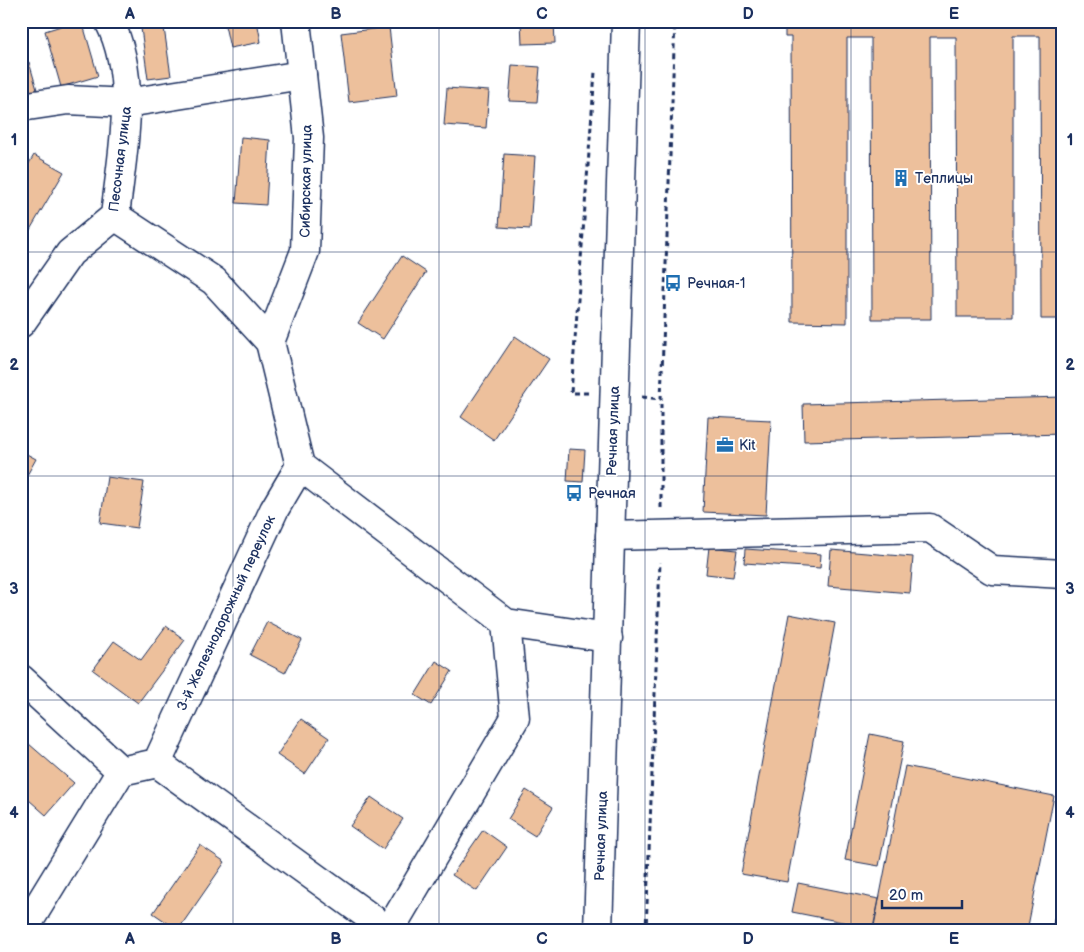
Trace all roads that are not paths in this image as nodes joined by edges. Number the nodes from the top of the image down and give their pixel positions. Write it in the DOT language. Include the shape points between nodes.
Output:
graph roads {
  1 [pos="109,21"];
  2 [pos="296,21"];
  3 [pos="626,21"];
  4 [pos="302,75"];
  5 [pos="127,103"];
  6 [pos="21,107"];
  7 [pos="116,216"];
  8 [pos="21,323"];
  9 [pos="270,342"];
  10 [pos="300,466"];
  11 [pos="610,536"];
  12 [pos="1063,574"];
  13 [pos="506,623"];
  14 [pos="608,638"];
  15 [pos="21,679"];
  16 [pos="157,763"];
  17 [pos="120,770"];
  18 [pos="24,931"];
  19 [pos="389,931"];
  20 [pos="598,931"];
  1 -- 5 [label="street, Песочная улица" via="118,39"];
  2 -- 4 [label="street, Сибирская улица"];
  3 -- 11 [label="street, Речная улица"];
  4 -- 5 [label="street"];
  4 -- 9 [label="street, Сибирская улица" via="309,138 305,251"];
  5 -- 6 [label="street" via="68,100"];
  5 -- 7 [label="street, Песочная улица"];
  7 -- 8 [label="street, Песочная улица" via="70,253"];
  7 -- 9 [label="street" via="214,281"];
  9 -- 10 [label="street"];
  10 -- 13 [label="street"];
  10 -- 16 [label="street, 3-й Железнодорожный переулок" via="274,510"];
  11 -- 12 [label="street" via="930,528 992,570"];
  11 -- 14 [label="street, Речная улица"];
  13 -- 14 [label="street"];
  13 -- 19 [label="street" via="515,718"];
  14 -- 20 [label="street, Речная улица"];
  15 -- 17 [label="street"];
  16 -- 17 [label="street"];
  16 -- 19 [label="street"];
  17 -- 18 [label="street"];
}
